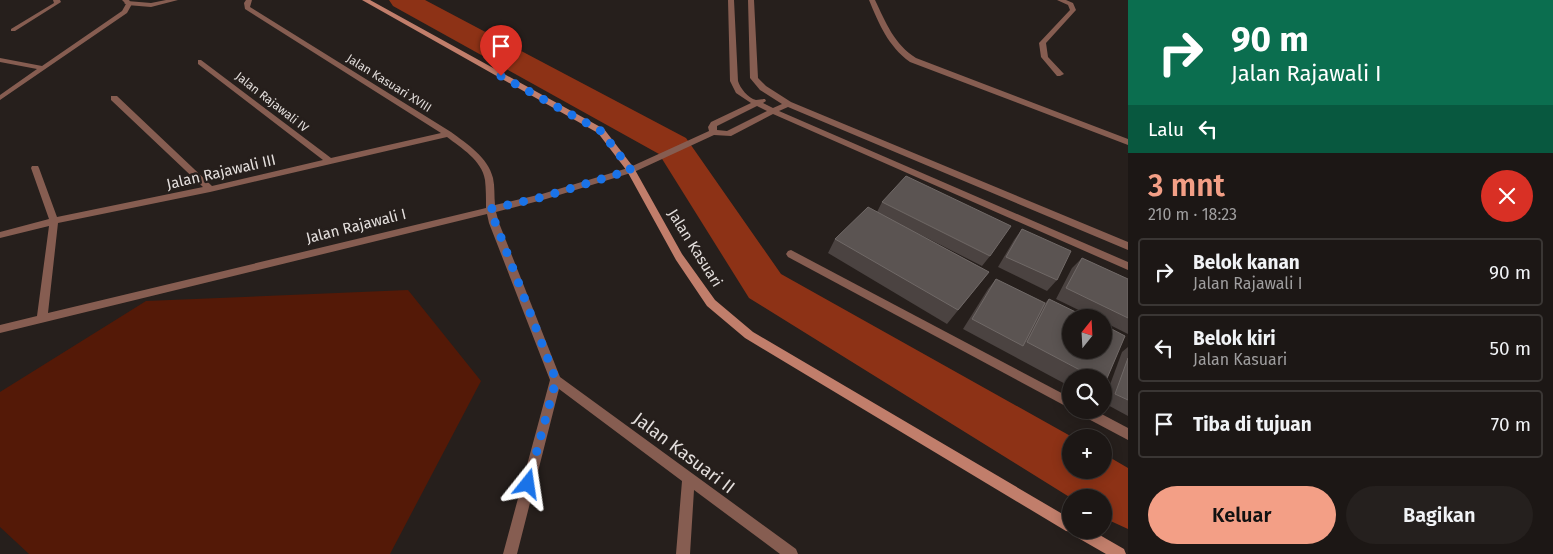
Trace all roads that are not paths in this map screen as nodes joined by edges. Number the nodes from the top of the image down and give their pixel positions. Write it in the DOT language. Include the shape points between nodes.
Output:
graph roads {
  1 [pos="56,0"];
  2 [pos="175,0"];
  3 [pos="249,0"];
  4 [pos="365,0"];
  5 [pos="731,0"];
  6 [pos="751,0"];
  7 [pos="872,0"];
  8 [pos="1060,0"];
  9 [pos="126,1"];
  10 [pos="13,30"];
  11 [pos="0,60"];
  12 [pos="201,62"];
  13 [pos="43,68"];
  14 [pos="1060,74"];
  15 [pos="773,95"];
  16 [pos="0,98"];
  17 [pos="114,98"];
  18 [pos="758,103"];
  19 [pos="788,104"];
  20 [pos="772,111"];
  21 [pos="711,132"];
  22 [pos="448,134"];
  23 [pos="1103,134"];
  24 [pos="1128,137"];
  25 [pos="1128,142"];
  26 [pos="329,161"];
  27 [pos="35,168"];
  28 [pos="631,170"];
  29 [pos="210,189"];
  30 [pos="490,209"];
  31 [pos="54,221"];
  32 [pos="0,235"];
  33 [pos="1128,246"];
  34 [pos="791,254"];
  35 [pos="1128,266"];
  36 [pos="42,319"];
  37 [pos="0,329"];
  38 [pos="556,380"];
  39 [pos="1062,399"];
  40 [pos="1100,419"];
  41 [pos="1128,434"];
  42 [pos="688,479"];
  43 [pos="1062,521"];
  44 [pos="1093,539"];
  45 [pos="510,554"];
  46 [pos="683,554"];
  47 [pos="791,554"];
  48 [pos="1119,554"];
  1 -- 10 [label="street" via="56,4"];
  2 -- 9 [label="street" via="151,5"];
  3 -- 22 [label="street, Jalan Kasuari XVIII" via="247,8"];
  4 -- 28 [label="main road, Jalan Kasuari" via="601,131"];
  5 -- 18 [label="street" via="735,86"];
  6 -- 15 [label="street" via="754,78"];
  7 -- 23 [label="street" via="900,53"];
  8 -- 14 [label="street" via="1071,4 1073,10 1042,43 1045,57"];
  9 -- 13 [label="street" via="128,8 125,12"];
  11 -- 13 [label="street"];
  12 -- 26 [label="street, Jalan Rajawali IV"];
  13 -- 16 [label="street"];
  15 -- 18 [label="street, Jalan Rajawali I"];
  15 -- 19 [label="street"];
  17 -- 29 [label="street"];
  18 -- 20 [label="street"];
  18 -- 21 [label="street, Jalan Rajawali I" via="714,124"];
  19 -- 20 [label="street, Jalan Rajawali I"];
  19 -- 33 [label="street"];
  20 -- 21 [label="street, Jalan Rajawali I" via="728,134"];
  20 -- 35 [label="street"];
  21 -- 28 [label="street, Jalan Rajawali I"];
  22 -- 26 [label="street, Jalan Rajawali III"];
  22 -- 30 [label="street, Jalan Kasuari XVIII" via="475,154 488,177"];
  23 -- 24 [label="street"];
  23 -- 25 [label="street"];
  26 -- 29 [label="street, Jalan Rajawali III"];
  27 -- 31 [label="street"];
  28 -- 30 [label="street, Jalan Rajawali I" via="543,197"];
  28 -- 43 [label="main road, Jalan Kasuari" via="684,265 711,302 749,335"];
  29 -- 31 [label="street, Jalan Rajawali III"];
  30 -- 36 [label="street, Jalan Rajawali I"];
  30 -- 38 [label="street, Jalan Kasuari XVIII"];
  31 -- 32 [label="street, Jalan Rajawali III"];
  31 -- 36 [label="street"];
  34 -- 39 [label="street"];
  36 -- 37 [label="street, Jalan Rajawali I"];
  38 -- 42 [label="street, Jalan Kasuari II"];
  38 -- 45 [label="street"];
  40 -- 41 [label="street"];
  42 -- 46 [label="street"];
  42 -- 47 [label="street, Jalan Kasuari II"];
  44 -- 48 [label="main road"];
}
